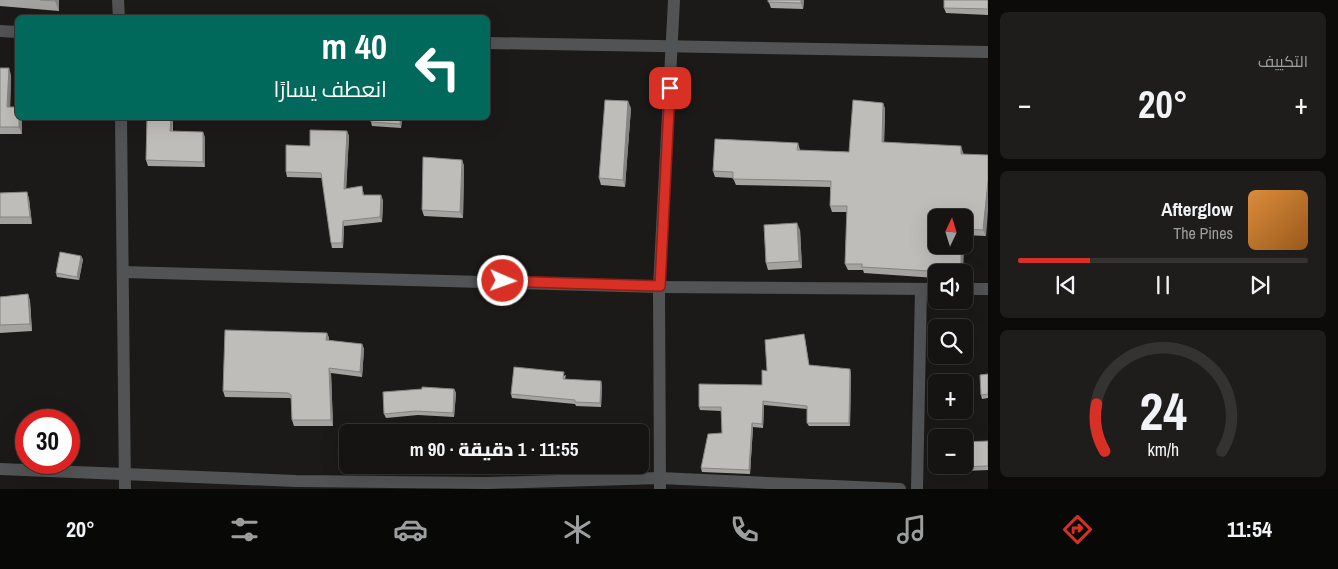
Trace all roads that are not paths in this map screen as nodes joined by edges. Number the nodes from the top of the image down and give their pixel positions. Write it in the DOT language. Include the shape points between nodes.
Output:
graph roads {
  1 [pos="118,0"];
  2 [pos="674,0"];
  3 [pos="118,15"];
  4 [pos="0,31"];
  5 [pos="15,32"];
  6 [pos="490,44"];
  7 [pos="673,48"];
  8 [pos="988,52"];
  9 [pos="121,120"];
  10 [pos="123,272"];
  11 [pos="660,286"];
  12 [pos="922,289"];
  13 [pos="928,289"];
  14 [pos="973,289"];
  15 [pos="988,289"];
  16 [pos="0,469"];
  17 [pos="126,473"];
  18 [pos="660,484"];
  19 [pos="125,489"];
  20 [pos="900,489"];
  21 [pos="917,489"];
  1 -- 3 [label="street"];
  2 -- 7 [label="street"];
  4 -- 5 [label="street"];
  6 -- 7 [label="street"];
  7 -- 8 [label="street"];
  7 -- 11 [label="street"];
  9 -- 10 [label="street"];
  10 -- 11 [label="street"];
  10 -- 17 [label="street"];
  11 -- 12 [label="street"];
  11 -- 18 [label="street"];
  12 -- 13 [label="street"];
  12 -- 21 [label="street"];
  14 -- 15 [label="street"];
  16 -- 17 [label="street"];
  17 -- 18 [label="street" via="315,481"];
  17 -- 19 [label="street"];
  18 -- 20 [label="street"];
}
